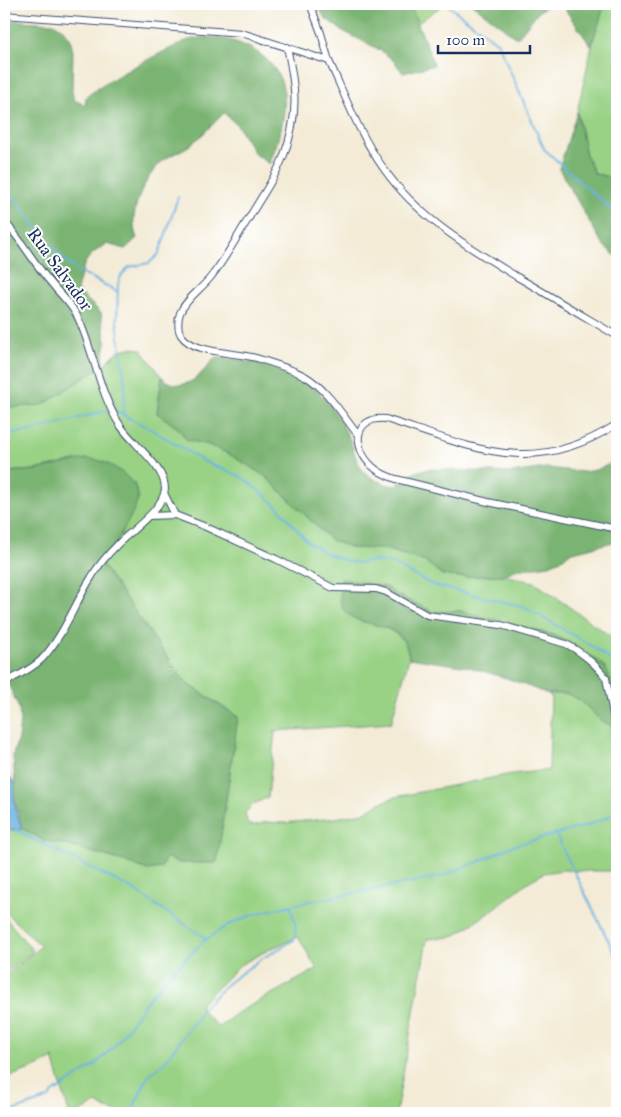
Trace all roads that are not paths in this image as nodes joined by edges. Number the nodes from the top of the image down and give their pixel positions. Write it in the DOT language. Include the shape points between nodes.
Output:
graph roads {
  1 [pos="310,4"];
  2 [pos="4,15"];
  3 [pos="287,47"];
  4 [pos="329,61"];
  5 [pos="4,221"];
  6 [pos="617,336"];
  7 [pos="617,424"];
  8 [pos="358,435"];
  9 [pos="164,493"];
  10 [pos="176,515"];
  11 [pos="149,516"];
  12 [pos="617,529"];
  13 [pos="4,683"];
  14 [pos="617,735"];
  1 -- 4 [label="street"];
  2 -- 3 [label="street" via="232,31"];
  3 -- 4 [label="street"];
  3 -- 8 [label="street" via="295,81 296,103 284,155 227,253 209,279 184,305 178,325 181,335 202,348 254,358 306,377 321,389"];
  4 -- 6 [label="street" via="369,148 415,204 469,248"];
  5 -- 9 [label="street, Rua Salvador" via="78,317 106,395 122,428 161,474"];
  7 -- 8 [label="street" via="596,438 539,454 477,449 386,419 369,420"];
  8 -- 12 [label="street" via="363,455 371,466 396,480"];
  9 -- 10 [label="street, Rua Salvador"];
  9 -- 11 [label="street"];
  10 -- 11 [label="street"];
  10 -- 14 [label="street" via="268,555 333,588 386,592 427,614 501,625 566,644 606,678"];
  11 -- 13 [label="street" via="120,542 91,577 50,650 32,667"];
}
